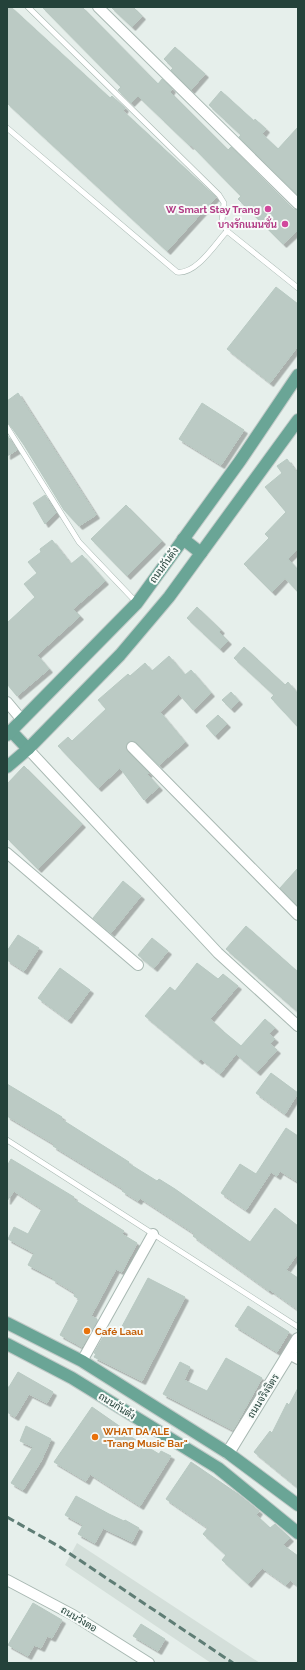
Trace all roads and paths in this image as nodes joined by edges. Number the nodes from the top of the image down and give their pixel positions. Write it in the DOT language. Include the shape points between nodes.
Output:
graph roads {
  1 [pos="28,7"];
  2 [pos="98,7"];
  3 [pos="7,128"];
  4 [pos="298,204"];
  5 [pos="227,231"];
  6 [pos="298,288"];
  7 [pos="298,375"];
  8 [pos="298,420"];
  9 [pos="7,427"];
  10 [pos="183,539"];
  11 [pos="201,553"];
  12 [pos="136,603"];
  13 [pos="7,702"];
  14 [pos="22,720"];
  15 [pos="9,733"];
  16 [pos="132,747"];
  17 [pos="28,749"];
  18 [pos="7,767"];
  19 [pos="7,853"];
  20 [pos="298,915"];
  21 [pos="138,965"];
  22 [pos="298,1026"];
  23 [pos="7,1140"];
  24 [pos="153,1234"];
  25 [pos="7,1323"];
  26 [pos="298,1327"];
  27 [pos="298,1339"];
  28 [pos="7,1344"];
  29 [pos="57,1348"];
  30 [pos="293,1357"];
  31 [pos="82,1361"];
  32 [pos="48,1365"];
  33 [pos="228,1453"];
  34 [pos="218,1468"];
  35 [pos="298,1505"];
  36 [pos="298,1533"];
  37 [pos="7,1580"];
  38 [pos="149,1663"];
  1 -- 5 [label="lane" via="219,195 224,203 222,220"];
  2 -- 4 [label="street"];
  3 -- 5 [label="lane" via="177,272 183,273 195,267"];
  5 -- 6 [label="lane"];
  7 -- 10 [label="main road, ถนนกันตัง"];
  8 -- 11 [label="main road"];
  9 -- 12 [label="lane" via="79,542"];
  10 -- 11 [label="main road"];
  10 -- 12 [label="main road, ถนนกันตัง"];
  11 -- 17 [label="main road" via="169,597 120,655"];
  12 -- 14 [label="main road, ถนนกันตัง"];
  13 -- 14 [label="street"];
  14 -- 15 [label="main road, ถนนกันตัง"];
  15 -- 17 [label="main road"];
  16 -- 20 [label="street"];
  17 -- 18 [label="main road"];
  17 -- 22 [label="street" via="218,954"];
  19 -- 21 [label="street"];
  23 -- 24 [label="lane"];
  24 -- 26 [label="lane"];
  24 -- 31 [label="street"];
  25 -- 29 [label="main road, ถนนกันตัง"];
  27 -- 30 [label="street, ถนนจริงจิตร"];
  28 -- 32 [label="main road, ถนนกันตัง"];
  29 -- 31 [label="main road, ถนนกันตัง"];
  29 -- 32 [label="main road"];
  30 -- 33 [label="street, ถนนจริงจิตร"];
  31 -- 33 [label="main road, ถนนกันตัง"];
  32 -- 34 [label="main road, ถนนกันตัง"];
  33 -- 34 [label="main road"];
  33 -- 35 [label="main road, ถนนกันตัง"];
  34 -- 36 [label="main road, ถนนกันตัง"];
  37 -- 38 [label="street, ถนนวังตอ" via="73,1615"];
}
